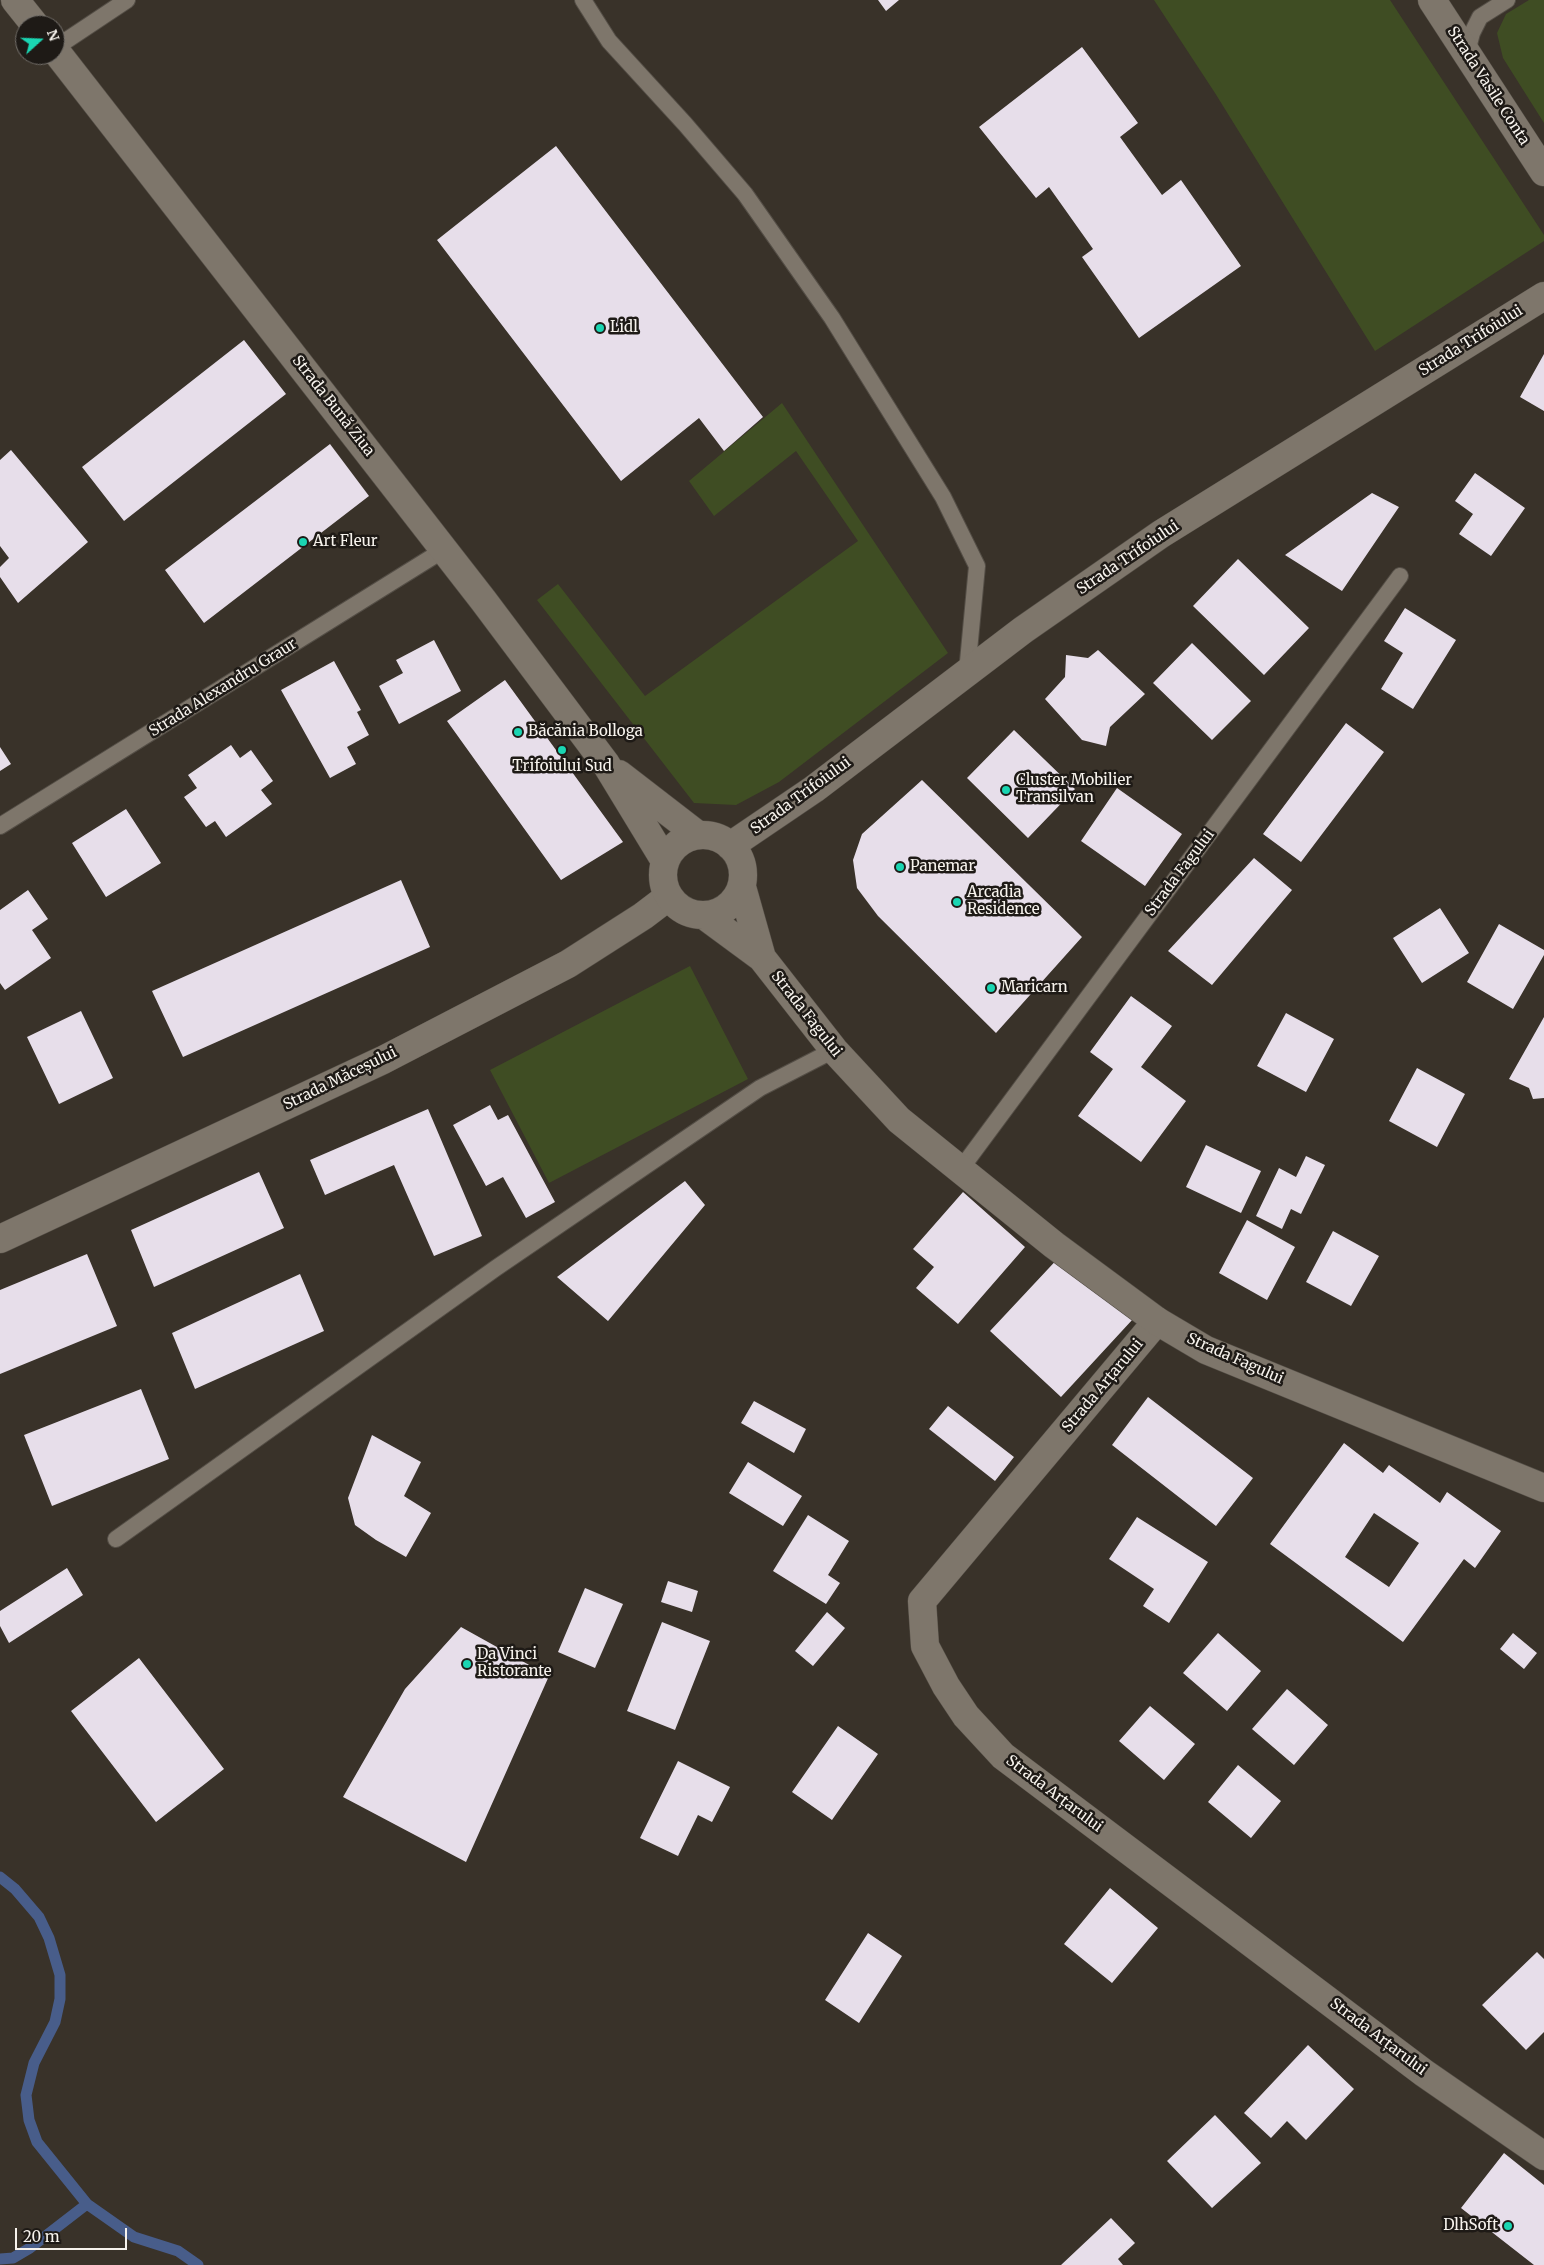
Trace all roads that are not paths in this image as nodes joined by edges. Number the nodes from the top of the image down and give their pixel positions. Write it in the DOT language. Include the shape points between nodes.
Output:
graph roads {
  1 [pos="15,0"];
  2 [pos="127,0"];
  3 [pos="583,0"];
  4 [pos="1432,0"];
  5 [pos="1507,0"];
  6 [pos="27,15"];
  7 [pos="65,42"];
  8 [pos="1466,52"];
  9 [pos="65,62"];
  10 [pos="1544,172"];
  11 [pos="1544,296"];
  12 [pos="445,549"];
  13 [pos="1400,576"];
  14 [pos="967,672"];
  15 [pos="606,764"];
  16 [pos="0,826"];
  17 [pos="698,835"];
  18 [pos="730,846"];
  19 [pos="665,861"];
  20 [pos="742,887"];
  21 [pos="668,897"];
  22 [pos="705,916"];
  23 [pos="762,958"];
  24 [pos="834,1050"];
  25 [pos="960,1170"];
  26 [pos="0,1239"];
  27 [pos="1158,1321"];
  28 [pos="1544,1488"];
  29 [pos="116,1539"];
  30 [pos="1544,2156"];
  1 -- 6 [label="street"];
  2 -- 7 [label="lane"];
  3 -- 14 [label="lane" via="610,41 745,194 832,318 943,497 977,566"];
  4 -- 8 [label="street, Strada Vasile Conta"];
  5 -- 8 [label="lane" via="1480,17"];
  8 -- 10 [label="street, Strada Vasile Conta"];
  9 -- 12 [label="street, Strada Bună Ziua"];
  11 -- 14 [label="street, Strada Trifoiului" via="1161,534"];
  12 -- 15 [label="street, Strada Bună Ziua"];
  12 -- 16 [label="lane, Strada Alexandru Graur"];
  13 -- 25 [label="lane, Strada Fagului"];
  14 -- 18 [label="street, Strada Trifoiului" via="814,789"];
  15 -- 17 [label="street, Strada Bună Ziua"];
  15 -- 19 [label="street, Strada Bună Ziua"];
  17 -- 18 [label="street" via="721,839"];
  17 -- 19 [label="street" via="678,843"];
  18 -- 20 [label="street" via="742,865"];
  19 -- 21 [label="street" via="662,873"];
  20 -- 22 [label="street" via="728,907"];
  20 -- 23 [label="street, Strada Fagului"];
  21 -- 22 [label="street" via="684,911"];
  21 -- 26 [label="street, Strada Măceșului" via="568,964 383,1060"];
  22 -- 23 [label="street, Strada Fagului"];
  23 -- 24 [label="street, Strada Fagului"];
  24 -- 25 [label="street, Strada Fagului" via="899,1120"];
  24 -- 29 [label="lane" via="760,1088 496,1268"];
  25 -- 27 [label="street, Strada Fagului" via="1054,1246"];
  27 -- 28 [label="street, Strada Fagului" via="1206,1350"];
  27 -- 30 [label="street, Strada Arțarului" via="922,1601 925,1646 966,1716 1003,1756 1424,2073"];
}
